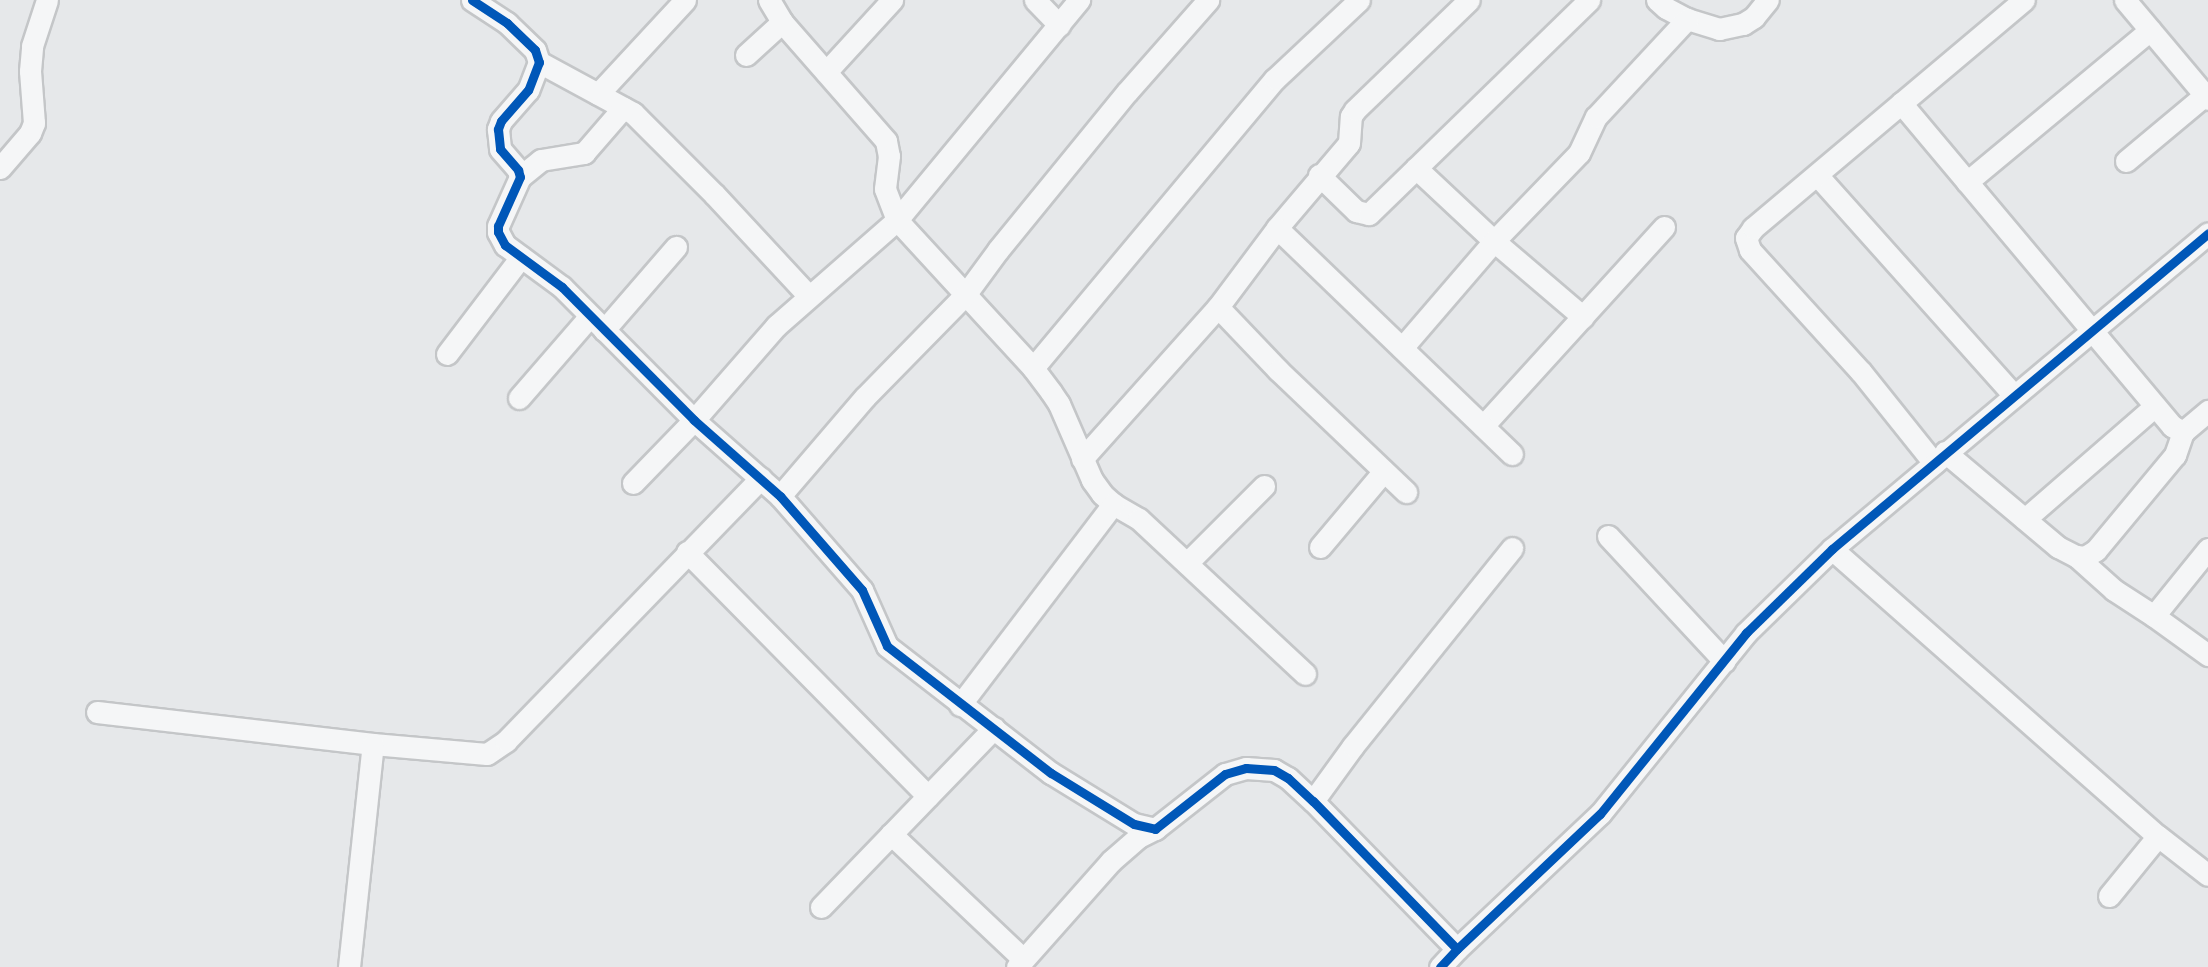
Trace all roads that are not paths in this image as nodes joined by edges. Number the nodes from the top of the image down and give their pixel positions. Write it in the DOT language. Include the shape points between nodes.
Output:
graph roads {
  1 [pos="47,0"];
  2 [pos="472,0"];
  3 [pos="685,0"];
  4 [pos="770,0"];
  5 [pos="892,0"];
  6 [pos="1035,0"];
  7 [pos="1079,0"];
  8 [pos="1359,0"];
  9 [pos="1469,0"];
  10 [pos="1589,0"];
  11 [pos="1657,0"];
  12 [pos="1768,0"];
  13 [pos="2024,0"];
  14 [pos="2125,0"];
  15 [pos="1197,4"];
  16 [pos="1687,19"];
  17 [pos="782,22"];
  18 [pos="1059,25"];
  19 [pos="2150,30"];
  20 [pos="746,55"];
  21 [pos="539,62"];
  22 [pos="826,72"];
  23 [pos="598,94"];
  24 [pos="2206,97"];
  25 [pos="1901,103"];
  26 [pos="623,108"];
  27 [pos="2126,161"];
  28 [pos="0,168"];
  29 [pos="1416,168"];
  30 [pos="1319,175"];
  31 [pos="1817,175"];
  32 [pos="520,177"];
  33 [pos="1967,182"];
  34 [pos="897,220"];
  35 [pos="1664,227"];
  36 [pos="1277,228"];
  37 [pos="2208,234"];
  38 [pos="1494,242"];
  39 [pos="676,247"];
  40 [pos="521,257"];
  41 [pos="808,295"];
  42 [pos="965,295"];
  43 [pos="1218,307"];
  44 [pos="1582,317"];
  45 [pos="597,323"];
  46 [pos="2092,330"];
  47 [pos="1402,348"];
  48 [pos="447,354"];
  49 [pos="1033,368"];
  50 [pos="2014,395"];
  51 [pos="519,398"];
  52 [pos="2155,406"];
  53 [pos="2208,411"];
  54 [pos="694,420"];
  55 [pos="1483,426"];
  56 [pos="2183,432"];
  57 [pos="1512,454"];
  58 [pos="1940,457"];
  59 [pos="1082,459"];
  60 [pos="1384,471"];
  61 [pos="761,478"];
  62 [pos="633,483"];
  63 [pos="1263,486"];
  64 [pos="1406,492"];
  65 [pos="780,496"];
  66 [pos="1113,504"];
  67 [pos="2025,519"];
  68 [pos="1608,536"];
  69 [pos="1320,547"];
  70 [pos="1512,548"];
  71 [pos="1832,549"];
  72 [pos="2208,549"];
  73 [pos="687,552"];
  74 [pos="2076,556"];
  75 [pos="1187,563"];
  76 [pos="2154,616"];
  77 [pos="2208,656"];
  78 [pos="1724,661"];
  79 [pos="1305,674"];
  80 [pos="960,705"];
  81 [pos="97,712"];
  82 [pos="994,728"];
  83 [pos="373,744"];
  84 [pos="928,796"];
  85 [pos="1313,801"];
  86 [pos="1155,829"];
  87 [pos="891,834"];
  88 [pos="2158,836"];
  89 [pos="2208,875"];
  90 [pos="2109,896"];
  91 [pos="820,907"];
  92 [pos="1457,949"];
  93 [pos="1020,963"];
  94 [pos="349,967"];
  95 [pos="1440,967"];
  1 -- 28 [label="street" via="32,46 34,123"];
  2 -- 21 [label="street" via="507,23 535,50"];
  3 -- 23 [label="street"];
  4 -- 17 [label="street"];
  5 -- 22 [label="street"];
  6 -- 18 [label="street"];
  7 -- 18 [label="street"];
  8 -- 49 [label="street" via="1275,79"];
  9 -- 30 [label="street" via="1355,110 1349,142"];
  10 -- 29 [label="street"];
  11 -- 16 [label="street"];
  12 -- 16 [label="street" via="1754,17 1728,28 1705,27"];
  13 -- 25 [label="street"];
  14 -- 19 [label="street"];
  15 -- 42 [label="street"];
  16 -- 38 [label="street" via="1596,117 1579,153"];
  17 -- 20 [label="street"];
  17 -- 22 [label="street"];
  18 -- 34 [label="street"];
  19 -- 24 [label="street"];
  19 -- 33 [label="street"];
  21 -- 23 [label="street"];
  21 -- 32 [label="street" via="528,90 498,129 500,149"];
  22 -- 34 [label="street" via="886,141 889,156 885,189"];
  23 -- 26 [label="street"];
  24 -- 27 [label="street"];
  25 -- 31 [label="street"];
  25 -- 33 [label="street"];
  26 -- 32 [label="street" via="584,153 541,160"];
  26 -- 41 [label="street" via="633,113 714,194"];
  29 -- 30 [label="street" via="1365,215"];
  29 -- 38 [label="street"];
  30 -- 36 [label="street"];
  31 -- 50 [label="street"];
  31 -- 58 [label="street" via="1749,232 1746,244"];
  32 -- 40 [label="street" via="498,232 505,245"];
  33 -- 46 [label="street"];
  34 -- 41 [label="street"];
  34 -- 42 [label="street"];
  35 -- 44 [label="street"];
  36 -- 43 [label="street"];
  36 -- 47 [label="street"];
  37 -- 46 [label="street"];
  38 -- 44 [label="street"];
  38 -- 47 [label="street"];
  39 -- 45 [label="street"];
  40 -- 45 [label="street" via="562,287"];
  40 -- 48 [label="street"];
  41 -- 54 [label="street"];
  42 -- 49 [label="street"];
  42 -- 65 [label="street" via="865,397"];
  43 -- 59 [label="street"];
  43 -- 60 [label="street"];
  44 -- 55 [label="street"];
  45 -- 51 [label="street"];
  45 -- 54 [label="street"];
  46 -- 50 [label="street"];
  46 -- 52 [label="street"];
  47 -- 55 [label="street"];
  49 -- 59 [label="street" via="1059,404"];
  50 -- 58 [label="street"];
  52 -- 56 [label="street" via="2172,426"];
  52 -- 67 [label="street"];
  53 -- 56 [label="street"];
  54 -- 61 [label="street"];
  54 -- 62 [label="street"];
  55 -- 57 [label="street"];
  56 -- 74 [label="street" via="2175,455 2096,550"];
  58 -- 67 [label="street"];
  58 -- 71 [label="street"];
  59 -- 66 [label="street" via="1092,480"];
  60 -- 64 [label="street"];
  60 -- 69 [label="street"];
  61 -- 65 [label="street"];
  61 -- 73 [label="street"];
  63 -- 75 [label="street"];
  65 -- 80 [label="street" via="862,590 888,646"];
  66 -- 75 [label="street" via="1140,519"];
  66 -- 80 [label="street"];
  67 -- 74 [label="street" via="2058,547"];
  68 -- 78 [label="street"];
  70 -- 85 [label="street"];
  71 -- 78 [label="street" via="1746,633"];
  71 -- 88 [label="street"];
  72 -- 76 [label="street"];
  73 -- 83 [label="street" via="497,749 475,754"];
  73 -- 84 [label="street"];
  74 -- 76 [label="street" via="2114,590"];
  75 -- 79 [label="street"];
  76 -- 77 [label="street"];
  78 -- 92 [label="street" via="1600,814"];
  80 -- 82 [label="street"];
  81 -- 83 [label="street"];
  82 -- 84 [label="street"];
  82 -- 86 [label="street" via="1069,784 1134,824"];
  83 -- 94 [label="street"];
  84 -- 87 [label="street"];
  85 -- 86 [label="street" via="1274,770 1246,768 1225,774"];
  85 -- 92 [label="street"];
  86 -- 93 [label="street" via="1137,838 1111,861"];
  87 -- 91 [label="street"];
  87 -- 93 [label="street"];
  88 -- 89 [label="street"];
  88 -- 90 [label="street"];
  92 -- 95 [label="street"];
}
